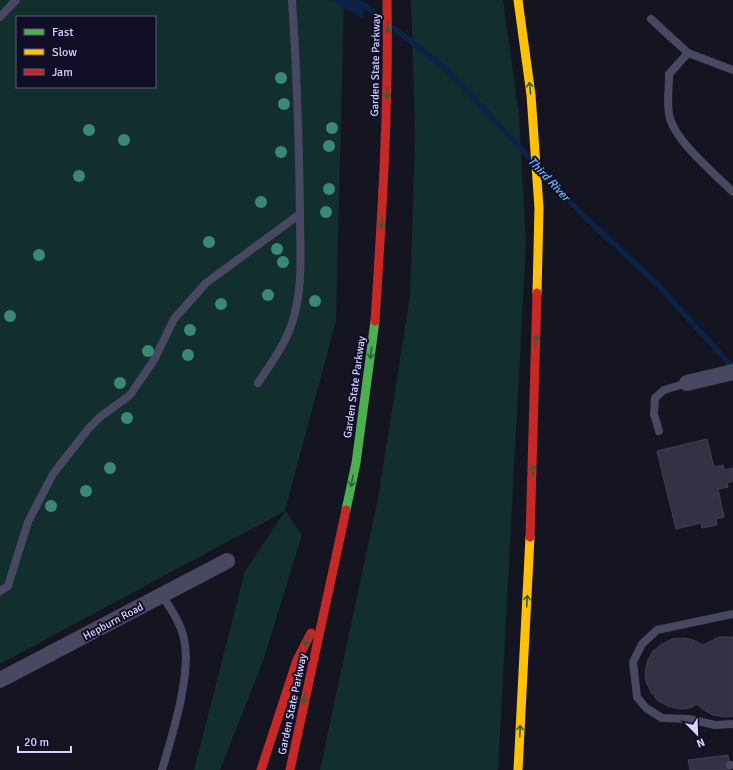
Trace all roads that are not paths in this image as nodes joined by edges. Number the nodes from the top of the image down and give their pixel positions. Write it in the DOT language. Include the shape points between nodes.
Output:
graph roads {
  1 [pos="16,0"];
  2 [pos="292,0"];
  3 [pos="387,0"];
  4 [pos="518,0"];
  5 [pos="0,17"];
  6 [pos="651,19"];
  7 [pos="688,53"];
  8 [pos="733,70"];
  9 [pos="733,192"];
  10 [pos="300,214"];
  11 [pos="730,373"];
  12 [pos="258,383"];
  13 [pos="687,383"];
  14 [pos="659,431"];
  15 [pos="227,561"];
  16 [pos="0,591"];
  17 [pos="162,595"];
  18 [pos="325,606"];
  19 [pos="733,614"];
  20 [pos="0,680"];
  21 [pos="733,724"];
  22 [pos="162,770"];
  23 [pos="261,770"];
  24 [pos="290,770"];
  25 [pos="518,770"];
  1 -- 5 [label="lane"];
  2 -- 10 [label="lane"];
  3 -- 18 [label="highway, Garden State Parkway, one-way" via="384,191 374,328 356,463"];
  25 -- 4 [label="highway, one-way" via="532,507 539,208 534,127"];
  6 -- 7 [label="lane"];
  7 -- 8 [label="lane"];
  7 -- 9 [label="lane" via="669,74 669,115 677,133 690,150"];
  10 -- 12 [label="lane" via="301,265 291,326"];
  10 -- 16 [label="lane" via="206,283 174,319 154,360 130,395 89,428 53,474 28,522 8,586"];
  11 -- 13 [label="street"];
  13 -- 14 [label="lane" via="664,390 655,398 654,414"];
  15 -- 17 [label="street, Hepburn Road"];
  17 -- 20 [label="street, Hepburn Road"];
  17 -- 22 [label="lane" via="184,638 186,664"];
  18 -- 23 [label="highway, one-way" via="297,660"];
  18 -- 24 [label="highway, Garden State Parkway, one-way"];
  19 -- 21 [label="lane" via="657,630 642,644 633,662 637,698 646,708 662,718 689,719 715,725"];
}
